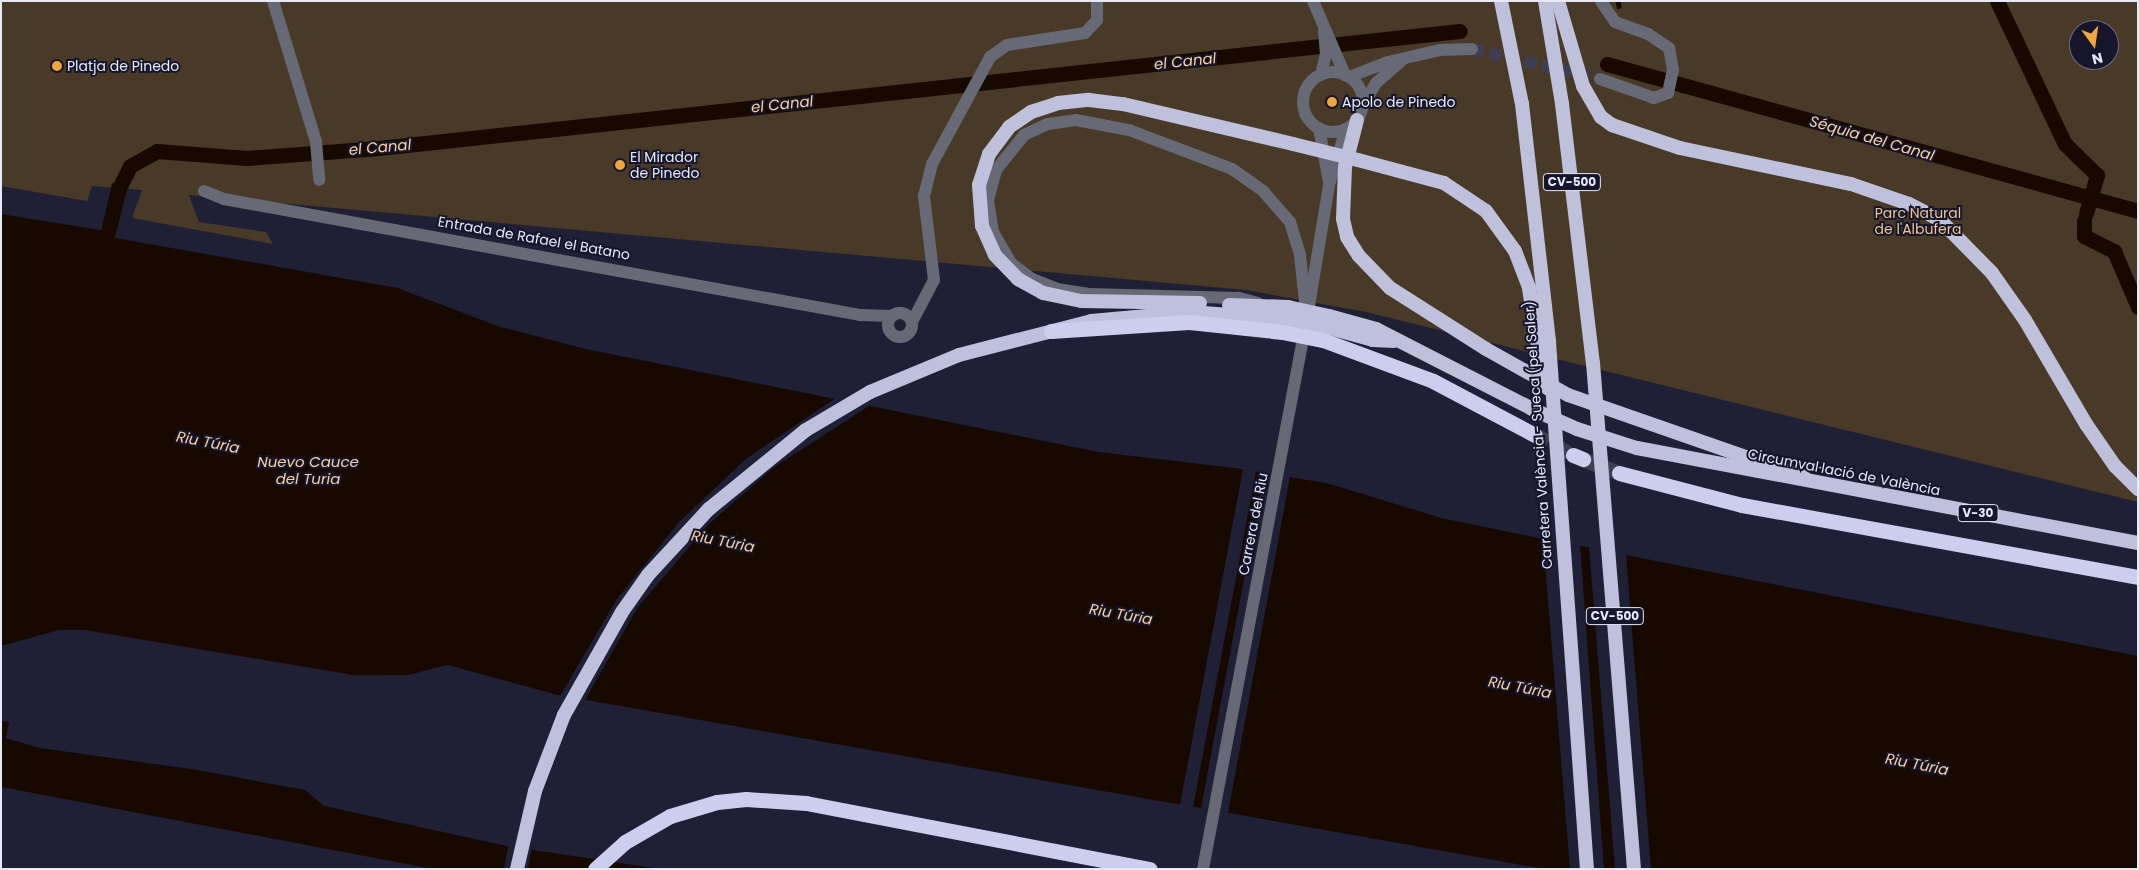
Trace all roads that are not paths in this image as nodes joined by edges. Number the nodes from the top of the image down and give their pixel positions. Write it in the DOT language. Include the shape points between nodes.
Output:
graph roads {
  1 [pos="274,1"];
  2 [pos="1096,1"];
  3 [pos="1313,1"];
  4 [pos="1501,1"];
  5 [pos="1545,1"];
  6 [pos="1558,1"];
  7 [pos="1601,1"];
  8 [pos="1472,49"];
  9 [pos="1332,53"];
  10 [pos="1402,60"];
  11 [pos="1321,75"];
  12 [pos="1347,76"];
  13 [pos="1600,79"];
  14 [pos="1363,105"];
  15 [pos="1352,125"];
  16 [pos="1319,128"];
  17 [pos="319,174"];
  18 [pos="1329,185"];
  19 [pos="204,191"];
  20 [pos="926,296"];
  21 [pos="1262,304"];
  22 [pos="896,314"];
  23 [pos="860,316"];
  24 [pos="1285,320"];
  25 [pos="1307,320"];
  26 [pos="912,322"];
  27 [pos="1326,328"];
  28 [pos="888,329"];
  29 [pos="1051,330"];
  30 [pos="1543,339"];
  31 [pos="1535,435"];
  32 [pos="1620,473"];
  33 [pos="1818,483"];
  34 [pos="2138,489"];
  35 [pos="2138,543"];
  36 [pos="2138,577"];
  37 [pos="517,869"];
  38 [pos="595,869"];
  39 [pos="1150,869"];
  40 [pos="1203,869"];
  41 [pos="1587,869"];
  42 [pos="1634,869"];
  1 -- 17 [label="street" via="316,142"];
  2 -- 20 [label="street, Entrada de Rafael el Batano" via="1097,20 1085,33 1007,45 986,65 964,103 932,164 924,196 925,222 934,259 934,280"];
  3 -- 9 [label="street"];
  4 -- 30 [label="highway, Carretera València - Sueca (pel Saler) / CV-500" via="1522,104"];
  5 -- 42 [label="highway, CV-500, bridge" via="1562,104 1593,363"];
  6 -- 34 [label="highway" via="1583,86 1601,117 1612,125 1680,148 1851,184 1909,204 1946,226 1992,273 2100,445"];
  7 -- 13 [label="street" via="1615,22 1648,34 1669,48 1673,70 1668,93 1654,98"];
  8 -- 10 [label="street" via="1440,50"];
  9 -- 11 [label="street"];
  9 -- 12 [label="street"];
  10 -- 12 [label="street"];
  10 -- 14 [label="street" via="1376,84"];
  11 -- 12 [label="street"];
  11 -- 16 [label="street" via="1307,89 1304,105 1306,114"];
  12 -- 14 [label="street" via="1360,88"];
  14 -- 15 [label="street"];
  15 -- 16 [label="street" via="1332,132"];
  15 -- 18 [label="street, Carrera del Riu"];
  15 -- 33 [label="highway" via="1345,167 1343,219 1348,237 1359,256 1390,288 1486,349 1568,395 1719,449 1780,465"];
  16 -- 18 [label="street, Carrera del Riu"];
  18 -- 25 [label="street, Carrera del Riu"];
  19 -- 23 [label="street, Entrada de Rafael el Batano" via="224,199"];
  20 -- 22 [label="street"];
  20 -- 26 [label="street, Entrada de Rafael el Batano"];
  21 -- 24 [label="highway, Circumval·lació de València"];
  21 -- 25 [label="street" via="1239,298 1081,293 1032,279 1008,259 993,232 988,200 996,170 1024,135 1048,124 1076,120 1129,130 1232,169 1264,191 1290,222 1300,255"];
  21 -- 30 [label="highway, Circumval·lació de València, bridge" via="1101,302 1044,293 1018,279 995,255 982,226 979,185 989,154 1009,128 1031,112 1074,101 1123,104 1444,183 1486,211 1515,251"];
  22 -- 23 [label="street, Entrada de Rafael el Batano"];
  22 -- 26 [label="street"];
  22 -- 28 [label="street"];
  23 -- 28 [label="street, Entrada de Rafael el Batano"];
  24 -- 27 [label="highway, bridge"];
  24 -- 27 [label="highway, Circumval·lació de València, bridge"];
  24 -- 29 [label="highway"];
  25 -- 40 [label="street, Carrera del Riu"];
  26 -- 28 [label="street, Entrada de Rafael el Batano" via="911,331 903,337 894,337"];
  27 -- 31 [label="highway"];
  27 -- 33 [label="highway, Circumval·lació de València / V-30" via="1376,329 1577,429 1637,448"];
  29 -- 37 [label="highway" via="959,355 870,392 806,430 709,509 648,575 578,687 548,756 526,826"];
  30 -- 41 [label="highway, Carretera València - Sueca (pel Saler) / CV-500, bridge"];
  32 -- 36 [label="highway" via="1742,505"];
  33 -- 35 [label="highway, Circumval·lació de València / V-30"];
  38 -- 39 [label="highway" via="625,842 670,816 717,802 772,800 839,808"];
}
